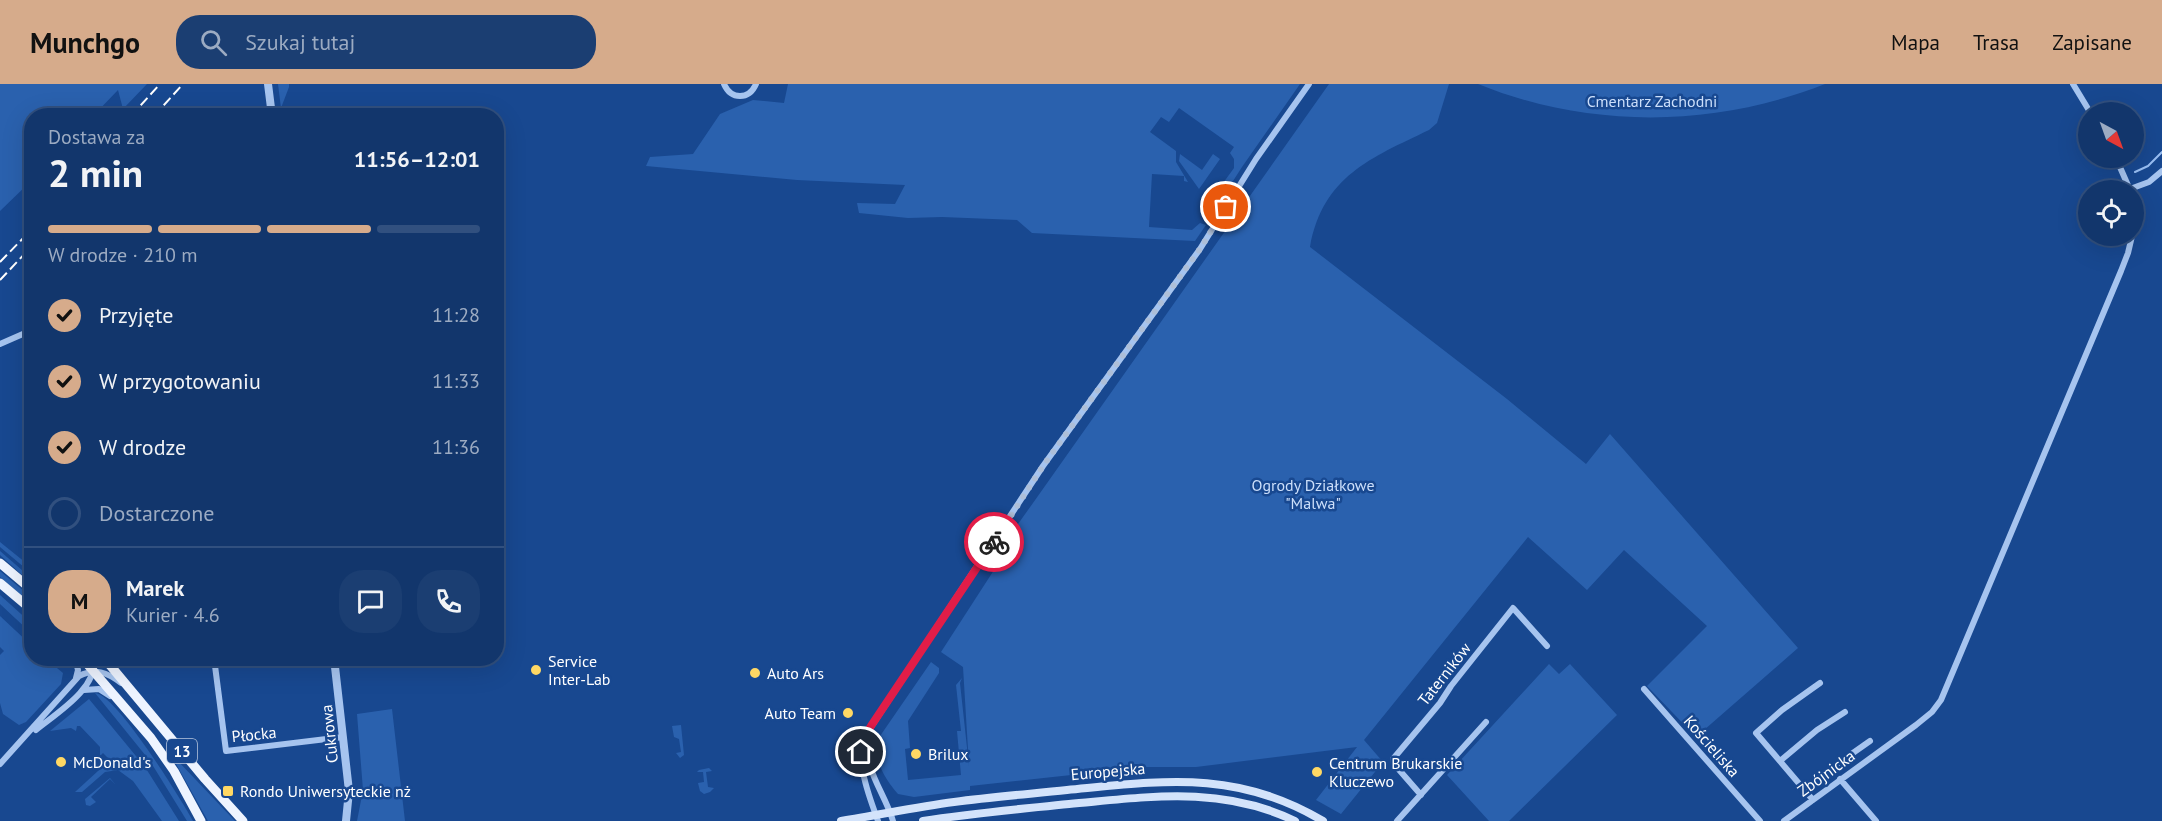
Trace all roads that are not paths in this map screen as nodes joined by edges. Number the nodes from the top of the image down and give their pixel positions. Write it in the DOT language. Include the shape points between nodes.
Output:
graph roads {
  1 [pos="268,84"];
  2 [pos="724,84"];
  3 [pos="756,84"];
  4 [pos="1309,84"];
  5 [pos="2073,84"];
  6 [pos="2084,102"];
  7 [pos="271,108"];
  8 [pos="2162,171"];
  9 [pos="2144,184"];
  10 [pos="2130,246"];
  11 [pos="24,334"];
  12 [pos="0,344"];
  13 [pos="0,563"];
  14 [pos="0,583"];
  15 [pos="24,583"];
  16 [pos="24,603"];
  17 [pos="1547,646"];
  18 [pos="77,666"];
  19 [pos="89,666"];
  20 [pos="94,666"];
  21 [pos="111,666"];
  22 [pos="215,666"];
  23 [pos="335,666"];
  24 [pos="94,671"];
  25 [pos="75,680"];
  26 [pos="1820,683"];
  27 [pos="1644,689"];
  28 [pos="79,694"];
  29 [pos="136,694"];
  30 [pos="1845,712"];
  31 [pos="876,719"];
  32 [pos="1486,722"];
  33 [pos="141,726"];
  34 [pos="343,737"];
  35 [pos="1870,741"];
  36 [pos="22,742"];
  37 [pos="1780,761"];
  38 [pos="0,764"];
  39 [pos="1840,779"];
  40 [pos="1805,790"];
  41 [pos="1421,795"];
  42 [pos="1813,800"];
  43 [pos="891,816"];
  44 [pos="877,818"];
  45 [pos="201,821"];
  46 [pos="243,821"];
  47 [pos="344,821"];
  48 [pos="842,821"];
  49 [pos="923,821"];
  50 [pos="1295,821"];
  51 [pos="1323,821"];
  52 [pos="1397,821"];
  53 [pos="1760,821"];
  54 [pos="1784,821"];
  55 [pos="1876,821"];
  1 -- 7 [label="street"];
  2 -- 3 [label="street" via="738,96 750,93"];
  4 -- 31 [label="street" via="1204,243 1043,466"];
  5 -- 6 [label="street"];
  8 -- 9 [label="street"];
  10 -- 39 [label="street, Zbójnicka" via="1941,700 1926,717"];
  11 -- 12 [label="street"];
  13 -- 15 [label="main road"];
  14 -- 16 [label="main road"];
  17 -- 41 [label="street, Taterników" via="1513,608 1393,759"];
  18 -- 25 [label="street"];
  19 -- 24 [label="main road, 13"];
  20 -- 24 [label="street"];
  21 -- 29 [label="main road, 13"];
  22 -- 34 [label="street, Płocka" via="226,751"];
  23 -- 34 [label="street, Cukrowa"];
  24 -- 25 [label="street"];
  24 -- 28 [label="street"];
  24 -- 29 [label="street" via="110,675"];
  24 -- 33 [label="main road, 13"];
  25 -- 36 [label="street"];
  26 -- 37 [label="street" via="1756,733"];
  27 -- 53 [label="street, Kościeliska"];
  28 -- 33 [label="street" via="92,688 105,692"];
  28 -- 36 [label="street"];
  29 -- 46 [label="main road, 13"];
  30 -- 37 [label="street"];
  31 -- 43 [label="street" via="867,740 867,757"];
  31 -- 44 [label="street" via="865,736 861,761"];
  32 -- 41 [label="street"];
  33 -- 45 [label="main road, 13" via="174,771"];
  34 -- 47 [label="street, Cukrowa" via="349,791"];
  35 -- 40 [label="street"];
  36 -- 38 [label="street"];
  37 -- 40 [label="street"];
  39 -- 42 [label="street, Zbójnicka"];
  39 -- 55 [label="street"];
  40 -- 42 [label="street"];
  41 -- 52 [label="street"];
  42 -- 54 [label="street, Zbójnicka"];
  43 -- 44 [label="main road, Europejska"];
  43 -- 51 [label="main road, Europejska" via="984,798 1188,781 1257,791"];
  44 -- 48 [label="main road, Europejska"];
  49 -- 50 [label="main road, Europejska" via="1176,796 1234,800"];
}
